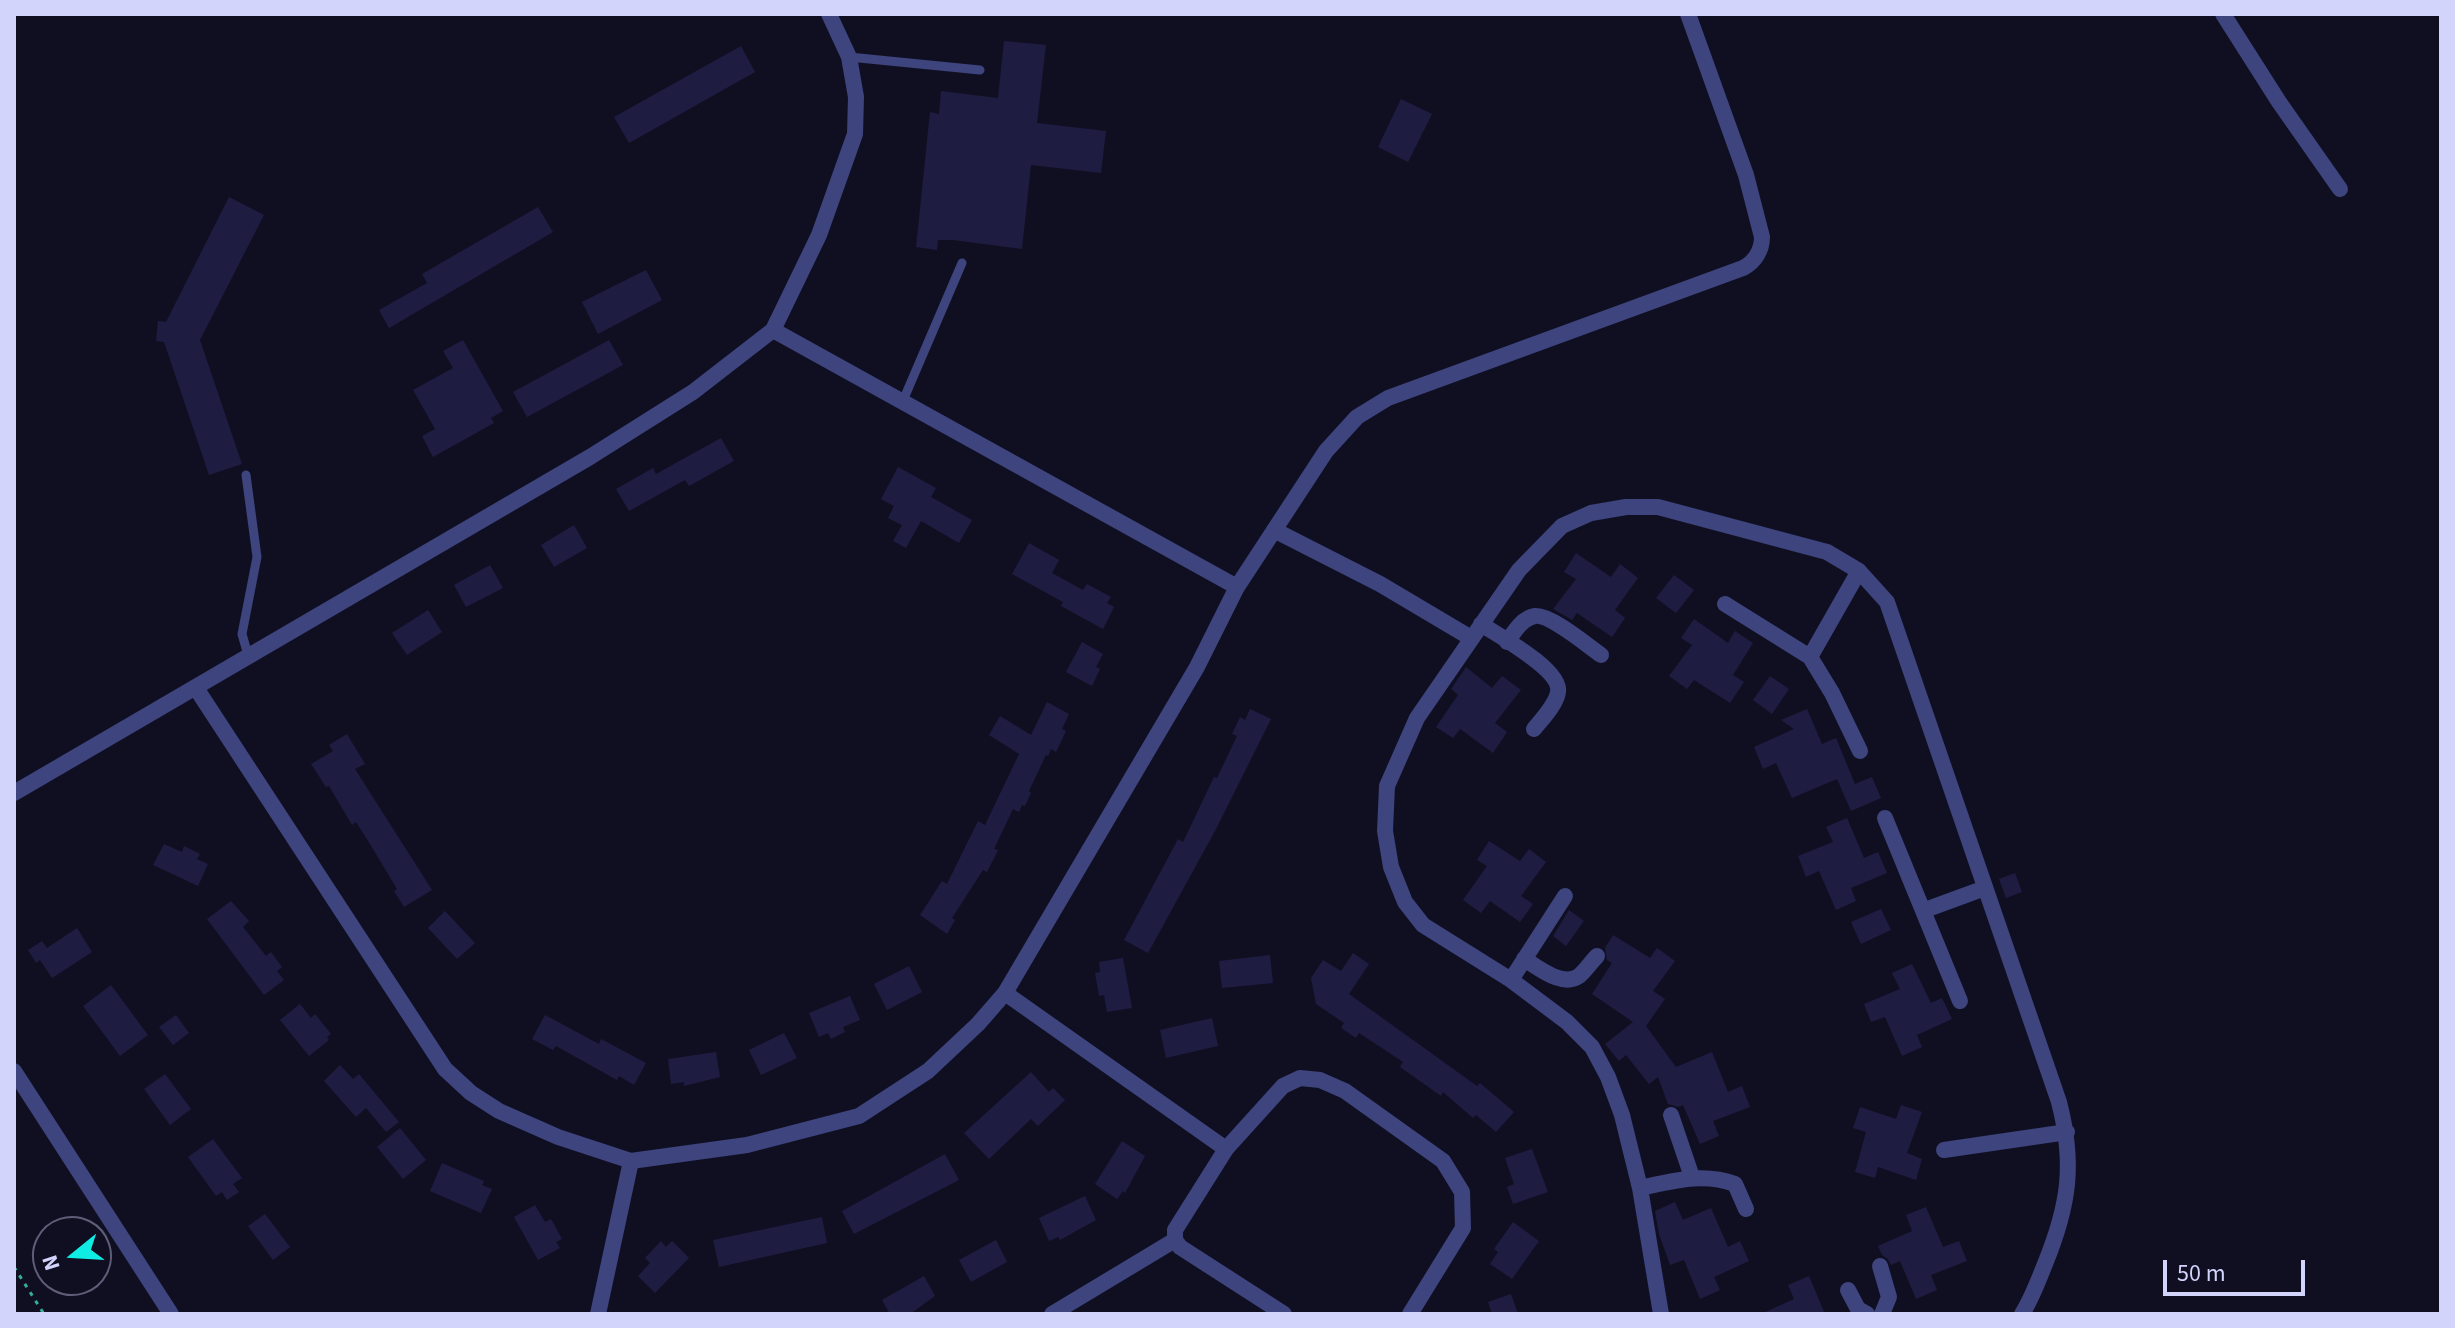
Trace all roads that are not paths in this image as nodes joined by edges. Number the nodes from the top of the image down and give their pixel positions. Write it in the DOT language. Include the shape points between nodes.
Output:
graph roads {
  1 [pos="829,14"];
  2 [pos="1688,14"];
  3 [pos="2223,14"];
  4 [pos="849,57"];
  5 [pos="980,70"];
  6 [pos="2340,189"];
  7 [pos="962,263"];
  8 [pos="773,330"];
  9 [pos="902,403"];
  10 [pos="246,475"];
  11 [pos="1274,530"];
  12 [pos="1859,571"];
  13 [pos="1237,587"];
  14 [pos="1725,604"];
  15 [pos="1476,631"];
  16 [pos="1507,642"];
  17 [pos="248,655"];
  18 [pos="1601,655"];
  19 [pos="1810,657"];
  20 [pos="196,688"];
  21 [pos="1534,729"];
  22 [pos="1860,751"];
  23 [pos="14,793"];
  24 [pos="1885,818"];
  25 [pos="1985,888"];
  26 [pos="1565,896"];
  27 [pos="1925,910"];
  28 [pos="1597,956"];
  29 [pos="1524,959"];
  30 [pos="1511,980"];
  31 [pos="1005,993"];
  32 [pos="1960,1001"];
  33 [pos="14,1071"];
  34 [pos="1671,1115"];
  35 [pos="2067,1132"];
  36 [pos="1226,1149"];
  37 [pos="1944,1150"];
  38 [pos="631,1161"];
  39 [pos="1692,1177"];
  40 [pos="1640,1188"];
  41 [pos="1746,1209"];
  42 [pos="1175,1240"];
  43 [pos="1880,1266"];
  44 [pos="1848,1290"];
  45 [pos="171,1314"];
  46 [pos="598,1314"];
  47 [pos="1052,1314"];
  48 [pos="1284,1314"];
  49 [pos="1410,1314"];
  50 [pos="1661,1314"];
  51 [pos="1867,1314"];
  52 [pos="1882,1314"];
  53 [pos="2022,1314"];
  1 -- 4 [label="street"];
  2 -- 11 [label="street" via="1746,175 1762,237 1753,261 1375,404 1326,451"];
  3 -- 6 [label="street"];
  4 -- 5 [label="lane"];
  4 -- 8 [label="street" via="855,134 819,235"];
  7 -- 9 [label="lane"];
  8 -- 9 [label="street"];
  8 -- 17 [label="street" via="693,392 590,457"];
  9 -- 13 [label="street"];
  10 -- 17 [label="lane" via="257,557 242,634"];
  11 -- 13 [label="street"];
  11 -- 15 [label="street"];
  12 -- 15 [label="street" via="1827,552 1658,507 1626,507 1591,513 1562,526 1519,570"];
  12 -- 19 [label="street"];
  12 -- 25 [label="street" via="1887,602"];
  13 -- 31 [label="street" via="1197,667"];
  14 -- 19 [label="street"];
  15 -- 16 [label="street"];
  15 -- 30 [label="street" via="1417,718 1387,786 1385,831 1405,902 1423,925"];
  16 -- 18 [label="street" via="1522,622 1545,617"];
  16 -- 21 [label="street" via="1550,671 1559,684 1558,696"];
  17 -- 20 [label="street"];
  19 -- 22 [label="street"];
  20 -- 23 [label="street"];
  20 -- 38 [label="street" via="445,1069 499,1111"];
  24 -- 27 [label="street"];
  25 -- 27 [label="street"];
  25 -- 35 [label="street"];
  26 -- 29 [label="street"];
  27 -- 32 [label="street"];
  28 -- 29 [label="street" via="1569,980 1555,978"];
  29 -- 30 [label="street"];
  30 -- 40 [label="street" via="1592,1047 1622,1115"];
  31 -- 36 [label="street"];
  31 -- 38 [label="street" via="928,1071 859,1116 747,1145"];
  33 -- 45 [label="street"];
  34 -- 39 [label="street"];
  35 -- 37 [label="street"];
  35 -- 53 [label="street" via="2069,1166 2061,1224"];
  36 -- 42 [label="street" via="1175,1230"];
  36 -- 49 [label="street" via="1283,1086 1300,1078 1345,1091 1443,1161 1462,1192 1463,1228"];
  38 -- 46 [label="street"];
  39 -- 40 [label="street"];
  39 -- 41 [label="street" via="1735,1184"];
  40 -- 50 [label="street"];
  42 -- 47 [label="street"];
  42 -- 48 [label="street"];
  43 -- 52 [label="street" via="1889,1297"];
  44 -- 51 [label="street"];
}
